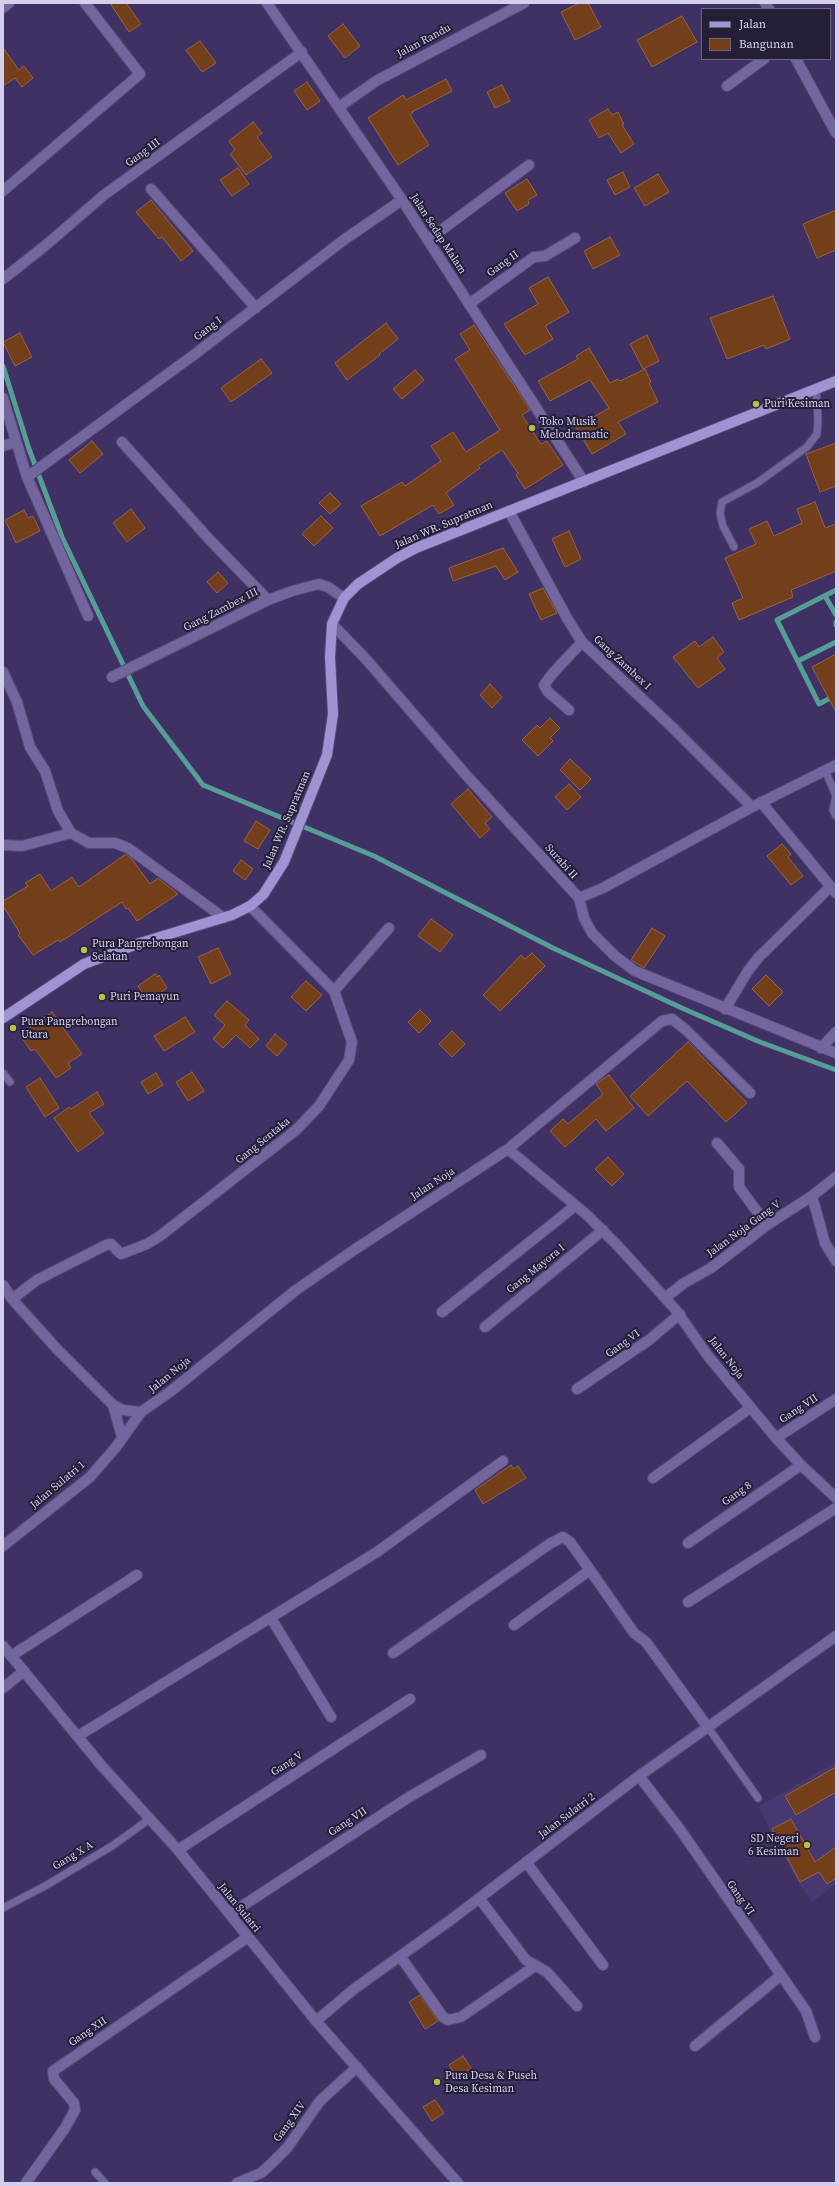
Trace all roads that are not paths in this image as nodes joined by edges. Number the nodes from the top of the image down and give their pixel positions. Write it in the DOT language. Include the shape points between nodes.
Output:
graph roads {
  1 [pos="9,3"];
  2 [pos="85,3"];
  3 [pos="267,3"];
  4 [pos="524,3"];
  5 [pos="3,8"];
  6 [pos="302,52"];
  7 [pos="763,60"];
  8 [pos="797,60"];
  9 [pos="727,86"];
  10 [pos="340,107"];
  11 [pos="836,133"];
  12 [pos="529,165"];
  13 [pos="151,189"];
  14 [pos="3,191"];
  15 [pos="402,200"];
  16 [pos="575,238"];
  17 [pos="428,240"];
  18 [pos="3,279"];
  19 [pos="470,304"];
  20 [pos="256,308"];
  21 [pos="836,381"];
  22 [pos="816,389"];
  23 [pos="3,398"];
  24 [pos="16,442"];
  25 [pos="122,442"];
  26 [pos="3,446"];
  27 [pos="28,476"];
  28 [pos="584,482"];
  29 [pos="509,511"];
  30 [pos="734,547"];
  31 [pos="344,598"];
  32 [pos="268,600"];
  33 [pos="88,616"];
  34 [pos="332,624"];
  35 [pos="582,642"];
  36 [pos="3,672"];
  37 [pos="115,676"];
  38 [pos="569,710"];
  39 [pos="836,765"];
  40 [pos="825,770"];
  41 [pos="756,804"];
  42 [pos="836,816"];
  43 [pos="71,832"];
  44 [pos="3,845"];
  45 [pos="833,890"];
  46 [pos="579,898"];
  47 [pos="250,906"];
  48 [pos="224,918"];
  49 [pos="389,928"];
  50 [pos="334,990"];
  51 [pos="725,1009"];
  52 [pos="3,1018"];
  53 [pos="836,1032"];
  54 [pos="821,1048"];
  55 [pos="836,1053"];
  56 [pos="3,1072"];
  57 [pos="10,1082"];
  58 [pos="750,1094"];
  59 [pos="717,1143"];
  60 [pos="508,1150"];
  61 [pos="836,1177"];
  62 [pos="812,1196"];
  63 [pos="575,1206"];
  64 [pos="767,1225"];
  65 [pos="603,1230"];
  66 [pos="836,1261"];
  67 [pos="3,1285"];
  68 [pos="665,1298"];
  69 [pos="12,1299"];
  70 [pos="442,1312"];
  71 [pos="680,1314"];
  72 [pos="485,1327"];
  73 [pos="577,1389"];
  74 [pos="836,1399"];
  75 [pos="113,1405"];
  76 [pos="750,1408"];
  77 [pos="141,1412"];
  78 [pos="122,1437"];
  79 [pos="776,1438"];
  80 [pos="503,1461"];
  81 [pos="801,1465"];
  82 [pos="653,1478"];
  83 [pos="836,1498"];
  84 [pos="836,1508"];
  85 [pos="688,1543"];
  86 [pos="3,1546"];
  87 [pos="590,1570"];
  88 [pos="137,1575"];
  89 [pos="688,1602"];
  90 [pos="271,1618"];
  91 [pos="514,1625"];
  92 [pos="836,1636"];
  93 [pos="3,1646"];
  94 [pos="393,1653"];
  95 [pos="11,1656"];
  96 [pos="24,1671"];
  97 [pos="3,1688"];
  98 [pos="410,1699"];
  99 [pos="331,1717"];
  100 [pos="707,1726"];
  101 [pos="78,1736"];
  102 [pos="482,1755"];
  103 [pos="639,1776"];
  104 [pos="758,1798"];
  105 [pos="151,1818"];
  106 [pos="178,1850"];
  107 [pos="526,1862"];
  108 [pos="479,1898"];
  109 [pos="3,1908"];
  110 [pos="230,1914"];
  111 [pos="248,1937"];
  112 [pos="400,1956"];
  113 [pos="603,1965"];
  114 [pos="535,1966"];
  115 [pos="780,1976"];
  116 [pos="577,2006"];
  117 [pos="316,2021"];
  118 [pos="815,2037"];
  119 [pos="695,2046"];
  120 [pos="357,2067"];
  121 [pos="95,2172"];
  122 [pos="26,2183"];
  123 [pos="105,2183"];
  124 [pos="237,2183"];
  125 [pos="458,2183"];
  1 -- 5 [label="street"];
  2 -- 14 [label="street" via="140,74"];
  3 -- 6 [label="street, Jalan Sedap Malam"];
  4 -- 10 [label="street, Jalan Randu" via="376,81"];
  6 -- 10 [label="street, Jalan Sedap Malam"];
  6 -- 18 [label="street, Gang III" via="104,195 46,246"];
  7 -- 9 [label="street"];
  8 -- 11 [label="street"];
  10 -- 15 [label="street, Jalan Sedap Malam"];
  12 -- 17 [label="street"];
  13 -- 20 [label="street"];
  15 -- 17 [label="street, Jalan Sedap Malam"];
  15 -- 20 [label="street, Gang I" via="345,239"];
  16 -- 19 [label="street, Gang II" via="548,254 534,256"];
  17 -- 19 [label="street, Jalan Sedap Malam"];
  19 -- 28 [label="street, Jalan Sedap Malam"];
  20 -- 27 [label="street, Gang I"];
  21 -- 22 [label="main road, Jalan WR. Supratman"];
  22 -- 28 [label="main road, Jalan WR. Supratman"];
  22 -- 30 [label="lane" via="816,434 807,447 757,483 722,502 720,513 723,526"];
  23 -- 24 [label="street"];
  24 -- 26 [label="street"];
  24 -- 27 [label="street"];
  25 -- 32 [label="street"];
  27 -- 33 [label="street"];
  28 -- 29 [label="main road, Jalan WR. Supratman"];
  29 -- 31 [label="main road, Jalan WR. Supratman" via="397,558 358,584"];
  29 -- 35 [label="street, Gang Zambex I"];
  31 -- 32 [label="street, Gang Zambex III" via="319,584"];
  31 -- 34 [label="main road, Jalan WR. Supratman"];
  32 -- 37 [label="street, Gang Zambex III"];
  34 -- 46 [label="street, Surabi II"];
  34 -- 47 [label="main road, Jalan WR. Supratman" via="330,657 333,694 330,744 278,874 263,895"];
  35 -- 38 [label="street" via="544,685 548,692"];
  35 -- 41 [label="street, Gang Zambex I"];
  36 -- 43 [label="street" via="17,702 30,747 44,771 58,812"];
  39 -- 40 [label="street"];
  40 -- 41 [label="street"];
  40 -- 42 [label="lane" via="836,796 833,810"];
  41 -- 45 [label="street, Gang Zambex I"];
  41 -- 46 [label="street" via="603,888"];
  43 -- 44 [label="street" via="22,846"];
  43 -- 48 [label="street" via="89,843 108,842 128,848"];
  45 -- 51 [label="street" via="758,958"];
  46 -- 51 [label="street" via="584,918 592,933 628,967 642,976"];
  47 -- 48 [label="main road, Jalan WR. Supratman"];
  47 -- 50 [label="street, Gang Sentaka"];
  48 -- 52 [label="main road, Jalan WR. Supratman" via="98,957 71,971"];
  49 -- 50 [label="street"];
  50 -- 69 [label="street, Gang Sentaka" via="352,1042 349,1060 319,1106 296,1130 228,1185 147,1244 121,1254 111,1244 106,1245 37,1280"];
  51 -- 54 [label="street"];
  53 -- 54 [label="street"];
  54 -- 55 [label="street"];
  56 -- 57 [label="lane"];
  58 -- 60 [label="street" via="686,1030 672,1019 666,1019"];
  59 -- 64 [label="street" via="739,1169 739,1187"];
  60 -- 63 [label="street, Jalan Noja"];
  60 -- 77 [label="street, Jalan Noja" via="296,1290 166,1395"];
  61 -- 62 [label="street, Jalan Noja Gang V"];
  62 -- 64 [label="street, Jalan Noja Gang V"];
  62 -- 66 [label="street" via="825,1243"];
  63 -- 65 [label="street, Jalan Noja"];
  63 -- 70 [label="street"];
  64 -- 68 [label="street, Jalan Noja Gang V" via="711,1268 684,1283"];
  65 -- 68 [label="street, Jalan Noja"];
  65 -- 72 [label="street, Gang Mayora I"];
  67 -- 69 [label="street"];
  68 -- 71 [label="street, Jalan Noja"];
  69 -- 75 [label="street"];
  71 -- 73 [label="street, Gang VI" via="649,1340"];
  71 -- 76 [label="street, Jalan Noja" via="708,1356"];
  74 -- 79 [label="street, Gang VII"];
  75 -- 77 [label="street" via="124,1410"];
  75 -- 78 [label="street"];
  76 -- 79 [label="street, Jalan Noja"];
  76 -- 82 [label="street"];
  77 -- 78 [label="street, Jalan Sulatri 1"];
  78 -- 86 [label="street, Jalan Sulatri 1" via="90,1477"];
  79 -- 81 [label="street, Jalan Noja"];
  80 -- 90 [label="street" via="377,1552"];
  81 -- 83 [label="street, Jalan Noja"];
  81 -- 85 [label="street, Gang 8"];
  84 -- 89 [label="street"];
  87 -- 91 [label="street"];
  87 -- 94 [label="street" via="567,1539 560,1538"];
  87 -- 100 [label="street" via="634,1633 646,1642"];
  88 -- 95 [label="street"];
  90 -- 99 [label="street"];
  90 -- 101 [label="street"];
  92 -- 100 [label="street, Jalan Sulatri 2"];
  93 -- 95 [label="street, Jalan Sulatri"];
  95 -- 96 [label="street, Jalan Sulatri"];
  96 -- 97 [label="street"];
  96 -- 101 [label="street, Jalan Sulatri"];
  98 -- 106 [label="street, Gang V"];
  100 -- 103 [label="street, Jalan Sulatri 2"];
  100 -- 104 [label="lane"];
  101 -- 105 [label="street, Jalan Sulatri"];
  102 -- 110 [label="street, Gang VII" via="400,1803"];
  103 -- 107 [label="street, Jalan Sulatri 2"];
  103 -- 115 [label="street, Gang VI" via="679,1828"];
  105 -- 106 [label="street, Jalan Sulatri"];
  105 -- 109 [label="lane, Gang X A" via="112,1846"];
  106 -- 110 [label="street, Jalan Sulatri"];
  107 -- 108 [label="street, Jalan Sulatri 2"];
  107 -- 113 [label="street"];
  108 -- 112 [label="street, Jalan Sulatri 2"];
  108 -- 114 [label="street" via="526,1960"];
  110 -- 111 [label="street, Jalan Sulatri"];
  111 -- 117 [label="street, Jalan Sulatri"];
  111 -- 122 [label="street, Gang XII" via="53,2071 54,2079 74,2104 75,2110"];
  112 -- 114 [label="street" via="443,2017 448,2020 461,2017"];
  112 -- 117 [label="street, Jalan Sulatri 2" via="354,1989"];
  114 -- 116 [label="street" via="547,1972"];
  115 -- 118 [label="street, Gang VI" via="806,2011"];
  115 -- 119 [label="street"];
  117 -- 120 [label="street, Jalan Sulatri"];
  120 -- 124 [label="street, Gang XIV" via="320,2101 287,2148 272,2163 261,2173"];
  120 -- 125 [label="street, Jalan Sulatri"];
  121 -- 123 [label="lane"];
}
